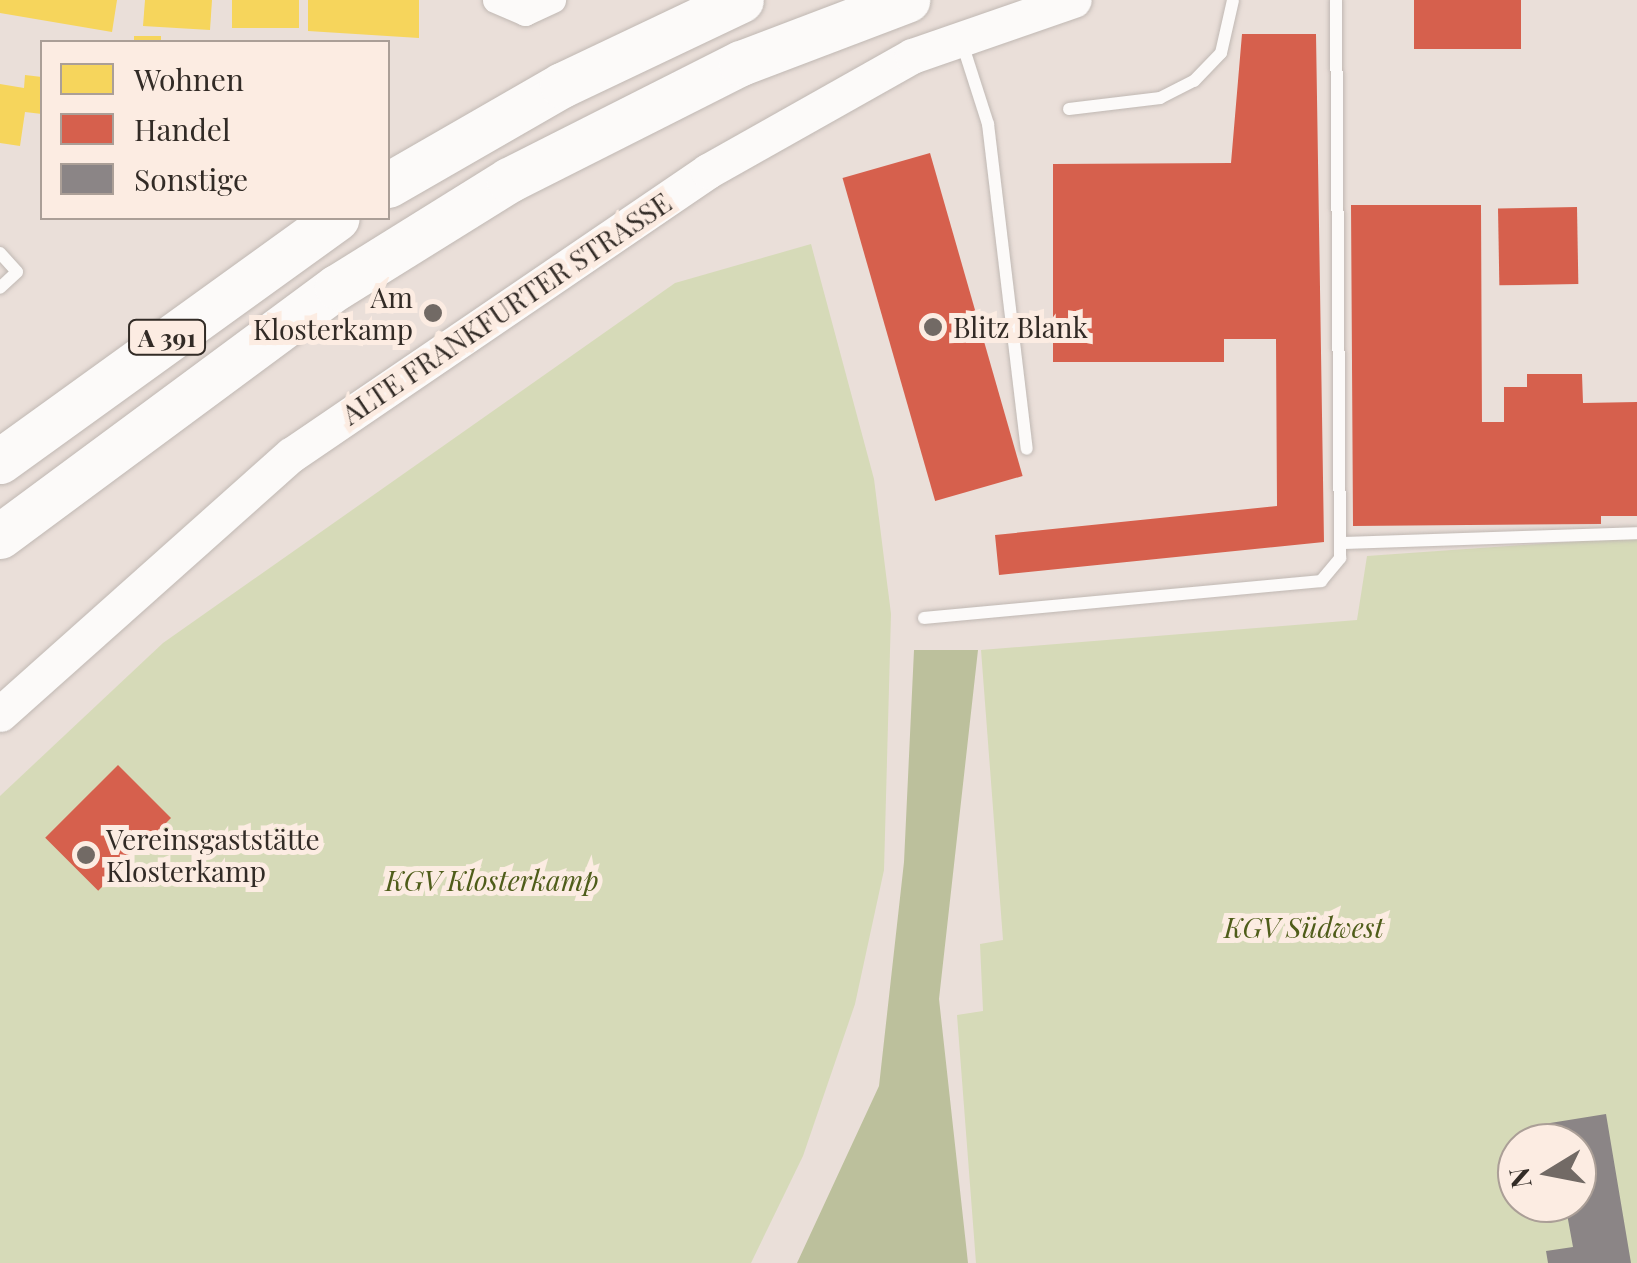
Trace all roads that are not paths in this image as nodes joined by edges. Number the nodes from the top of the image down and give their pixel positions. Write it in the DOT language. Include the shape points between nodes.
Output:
graph roads {
  1 [pos="495,0"];
  2 [pos="553,0"];
  3 [pos="740,0"];
  4 [pos="907,0"];
  5 [pos="1074,0"];
  6 [pos="1233,0"];
  7 [pos="1336,0"];
  8 [pos="960,38"];
  9 [pos="1069,109"];
  10 [pos="390,184"];
  11 [pos="334,220"];
  12 [pos="0,253"];
  13 [pos="0,288"];
  14 [pos="1026,449"];
  15 [pos="0,461"];
  16 [pos="1637,533"];
  17 [pos="0,536"];
  18 [pos="1342,543"];
  19 [pos="924,618"];
  20 [pos="0,714"];
  1 -- 2 [label="street" via="525,13"];
  3 -- 10 [label="highway" via="562,85"];
  4 -- 17 [label="highway, A 391" via="741,63 509,180 336,288"];
  5 -- 8 [label="street, ALTE FRANKFURTER STRASSE"];
  6 -- 9 [label="lane" via="1221,53 1194,81 1160,98"];
  7 -- 18 [label="lane"];
  8 -- 14 [label="lane" via="988,124"];
  8 -- 20 [label="street, ALTE FRANKFURTER STRASSE" via="765,134 291,455"];
  11 -- 15 [label="highway, A 391"];
  12 -- 13 [label="lane" via="17,272"];
  16 -- 18 [label="lane"];
  18 -- 19 [label="lane" via="1321,581"];
}
